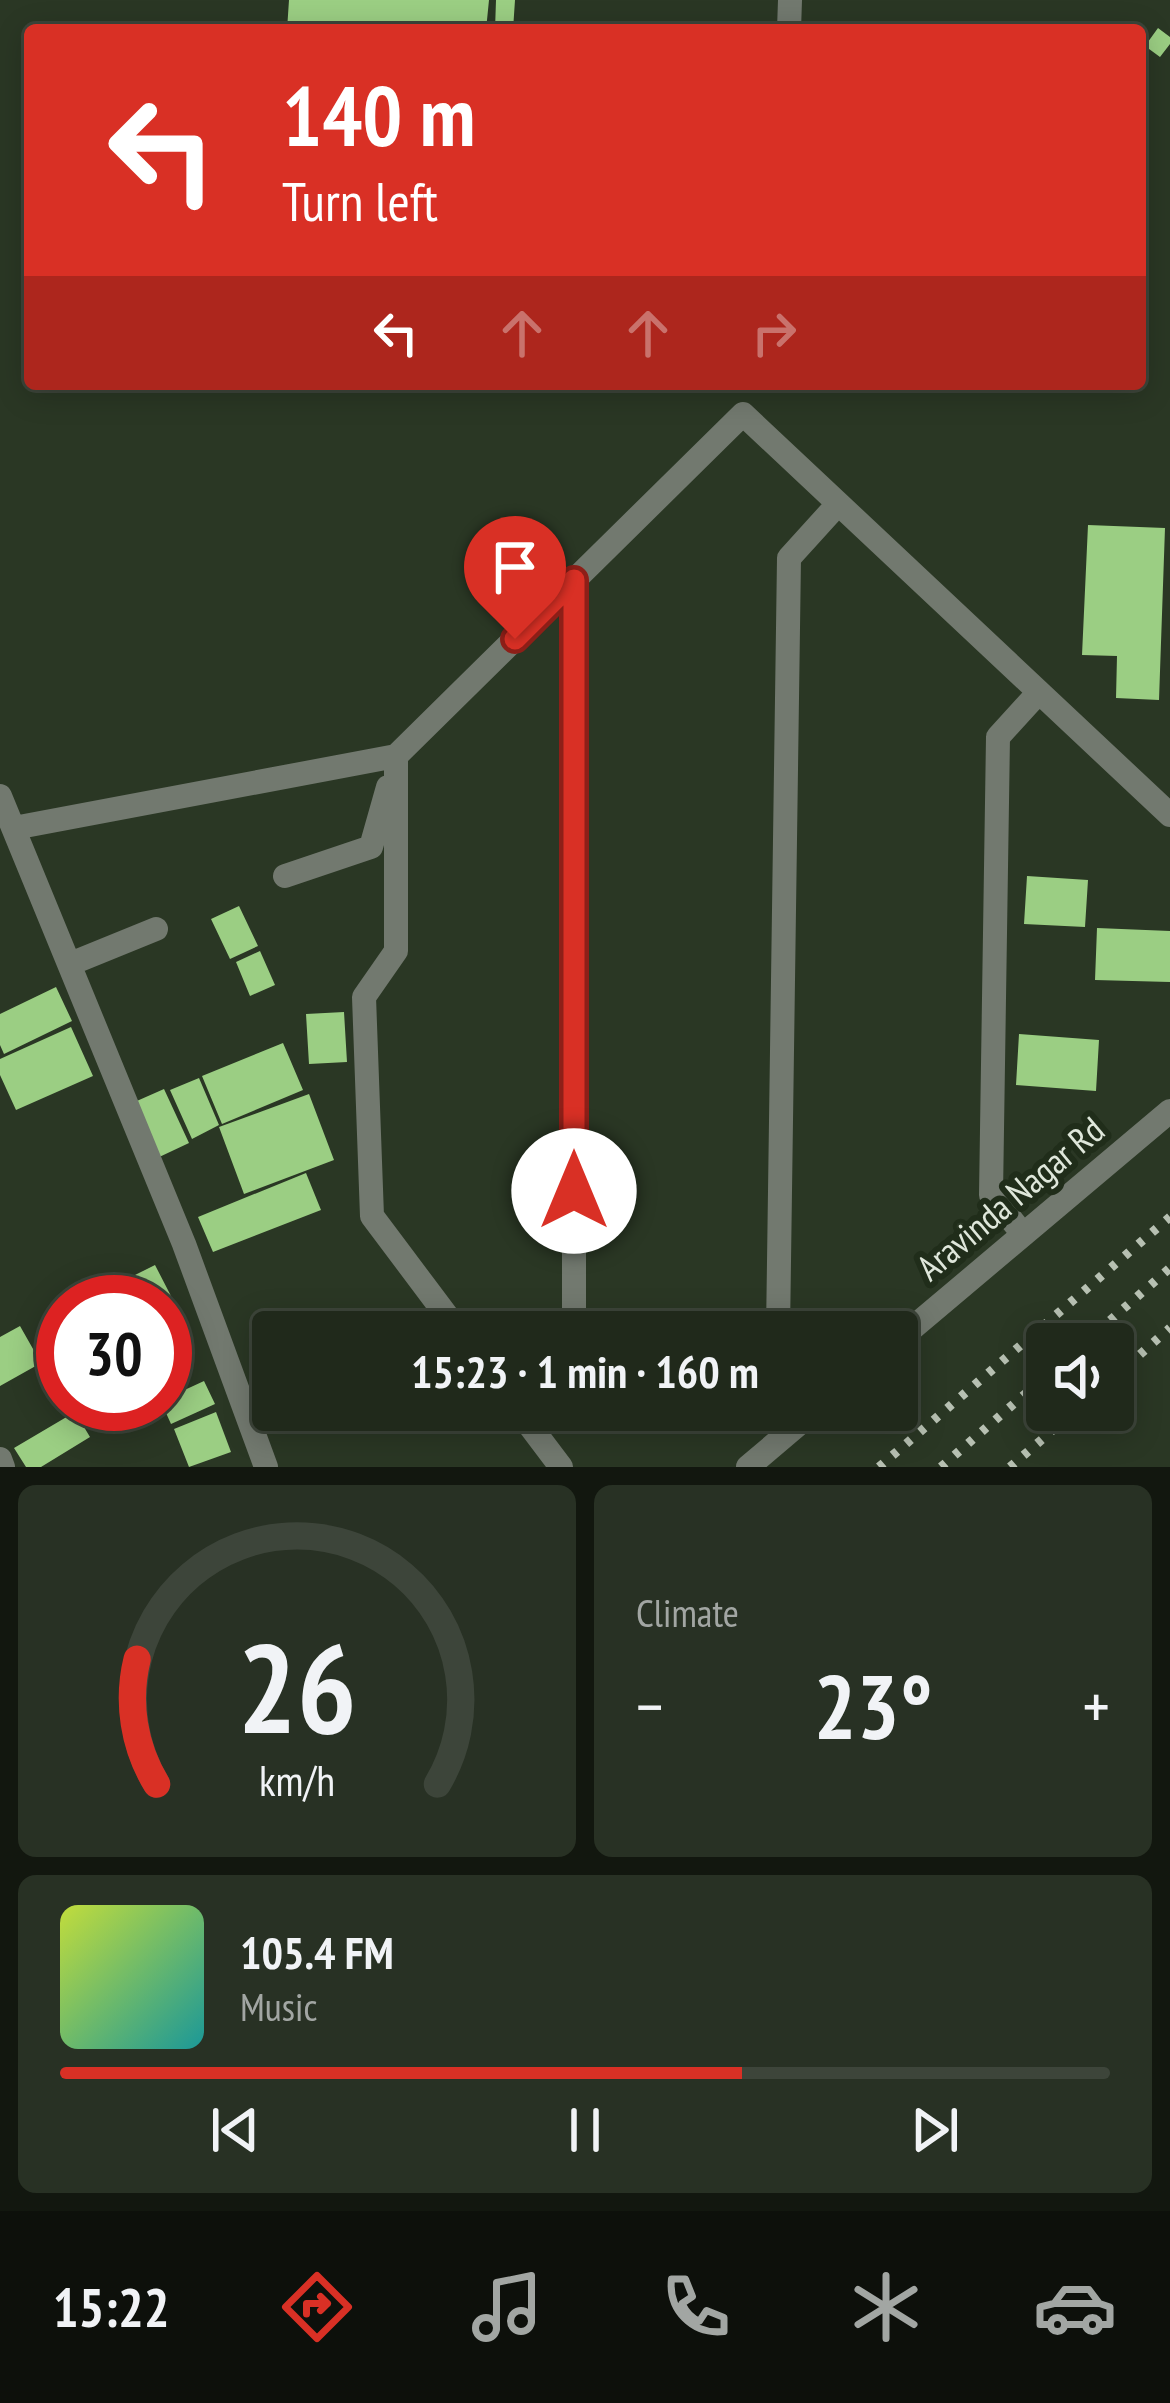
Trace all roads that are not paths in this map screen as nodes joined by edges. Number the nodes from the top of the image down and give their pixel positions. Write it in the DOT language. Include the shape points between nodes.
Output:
graph roads {
  1 [pos="838,504"];
  2 [pos="574,580"];
  3 [pos="1039,692"];
  4 [pos="396,756"];
  5 [pos="0,796"];
  6 [pos="1170,815"];
  7 [pos="14,828"];
  8 [pos="285,876"];
  9 [pos="156,929"];
  10 [pos="70,964"];
  11 [pos="1170,1111"];
  12 [pos="1023,1234"];
  13 [pos="443,1311"];
  14 [pos="574,1311"];
  15 [pos="778,1311"];
  16 [pos="918,1323"];
  17 [pos="537,1431"];
  18 [pos="789,1431"];
  19 [pos="266,1467"];
  20 [pos="561,1467"];
  21 [pos="748,1467"];
  1 -- 2 [label="street" via="742,413"];
  1 -- 3 [label="street"];
  1 -- 15 [label="street" via="789,558"];
  2 -- 4 [label="street"];
  2 -- 14 [label="street"];
  3 -- 6 [label="street"];
  3 -- 12 [label="street" via="998,737 991,1195"];
  4 -- 7 [label="street"];
  4 -- 8 [label="street" via="371,847"];
  4 -- 13 [label="street" via="396,950 364,997 372,1216"];
  5 -- 7 [label="street"];
  7 -- 10 [label="street"];
  9 -- 10 [label="street"];
  10 -- 19 [label="street"];
  11 -- 12 [label="street, Aravinda Nagar Rd"];
  12 -- 16 [label="street, Aravinda Nagar Rd"];
  17 -- 20 [label="street"];
  18 -- 21 [label="street"];
}
